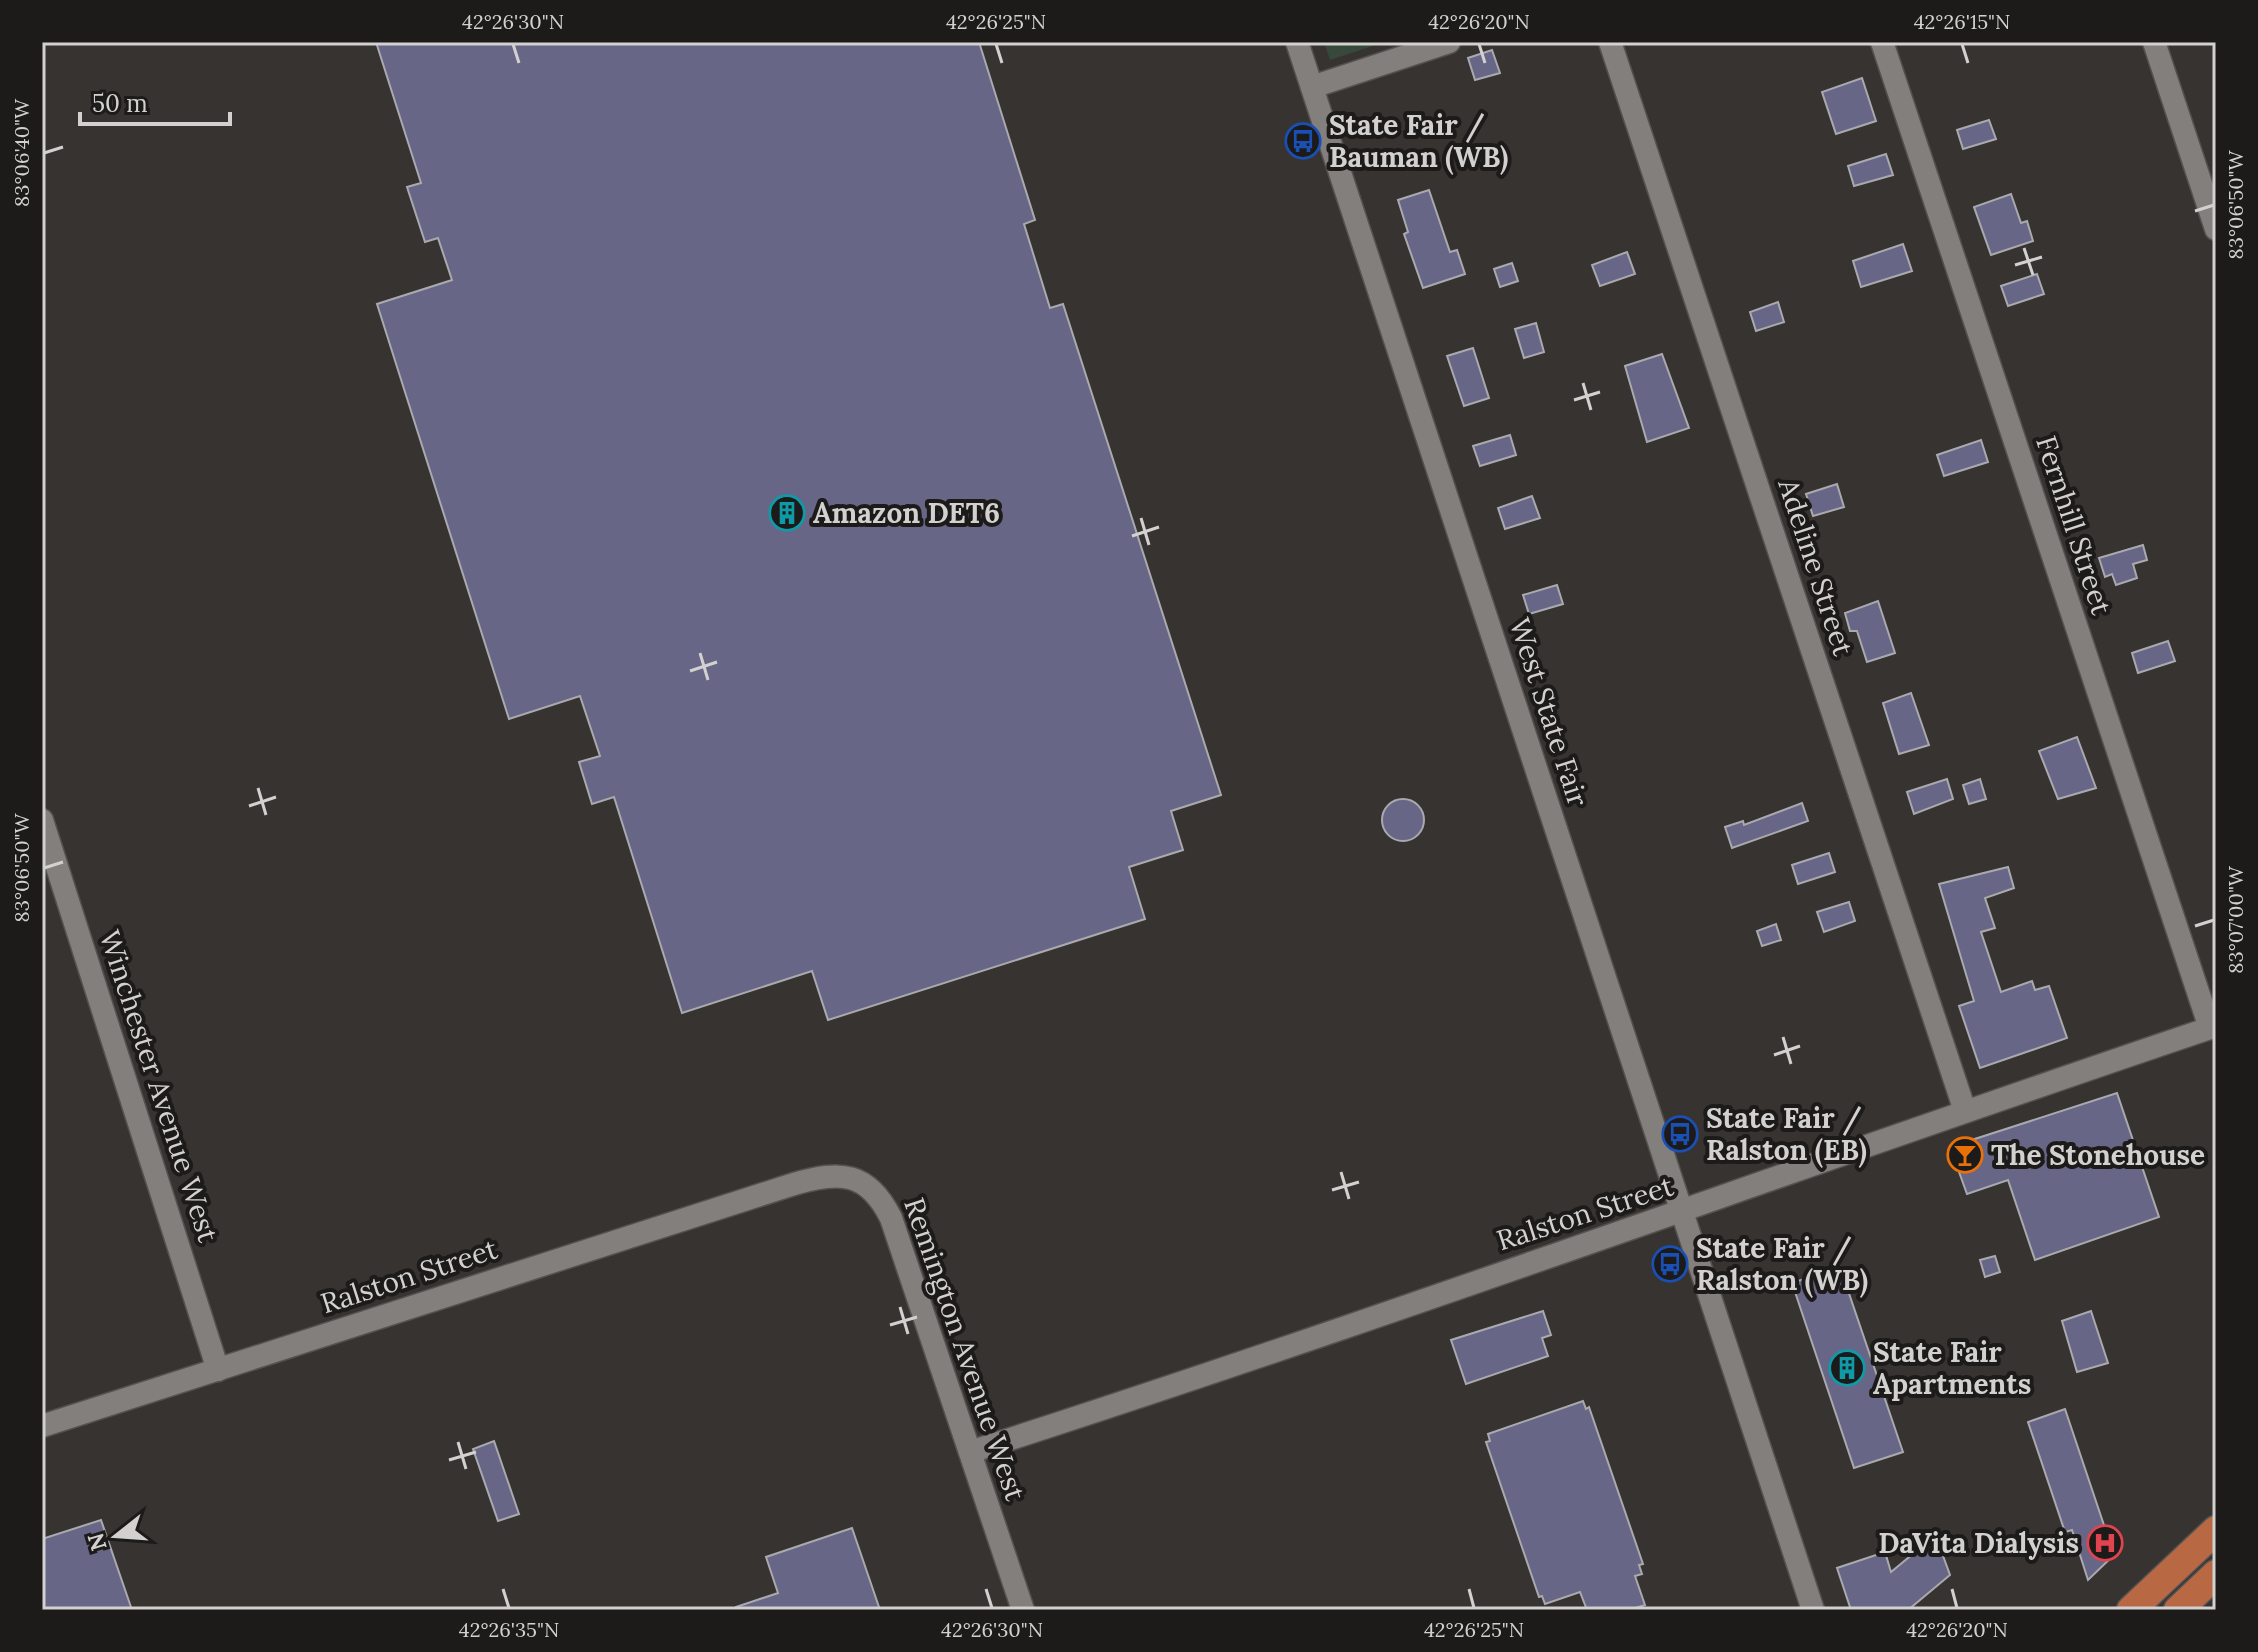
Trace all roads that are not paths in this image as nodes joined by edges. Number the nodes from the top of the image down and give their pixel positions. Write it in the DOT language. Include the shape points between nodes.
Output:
graph roads {
  1 [pos="1297,42"];
  2 [pos="1449,42"];
  3 [pos="1610,42"];
  4 [pos="1882,42"];
  5 [pos="2154,42"];
  6 [pos="1312,87"];
  7 [pos="2216,229"];
  8 [pos="42,820"];
  9 [pos="2213,1027"];
  10 [pos="1965,1111"];
  11 [pos="794,1184"];
  12 [pos="1681,1213"];
  13 [pos="218,1370"];
  14 [pos="42,1426"];
  15 [pos="970,1452"];
  16 [pos="2216,1530"];
  17 [pos="2216,1574"];
  18 [pos="1023,1610"];
  19 [pos="1813,1610"];
  20 [pos="2131,1610"];
  21 [pos="2178,1610"];
  1 -- 6 [label="street, West State Fair"];
  2 -- 6 [label="street"];
  3 -- 10 [label="street, Adeline Street"];
  4 -- 9 [label="street, Fernhill Street"];
  5 -- 7 [label="street"];
  6 -- 12 [label="street, West State Fair"];
  8 -- 13 [label="street, Winchester Avenue West"];
  9 -- 10 [label="street, Ralston Street"];
  10 -- 12 [label="street, Ralston Street"];
  11 -- 13 [label="street, Ralston Street"];
  11 -- 15 [label="street, Remington Avenue West" via="843,1176 882,1198"];
  12 -- 15 [label="street, Ralston Street"];
  12 -- 19 [label="street, West State Fair"];
  13 -- 14 [label="street, Ralston Street"];
  15 -- 18 [label="street, Remington Avenue West"];
  16 -- 20 [label="main road"];
  17 -- 21 [label="main road"];
}
